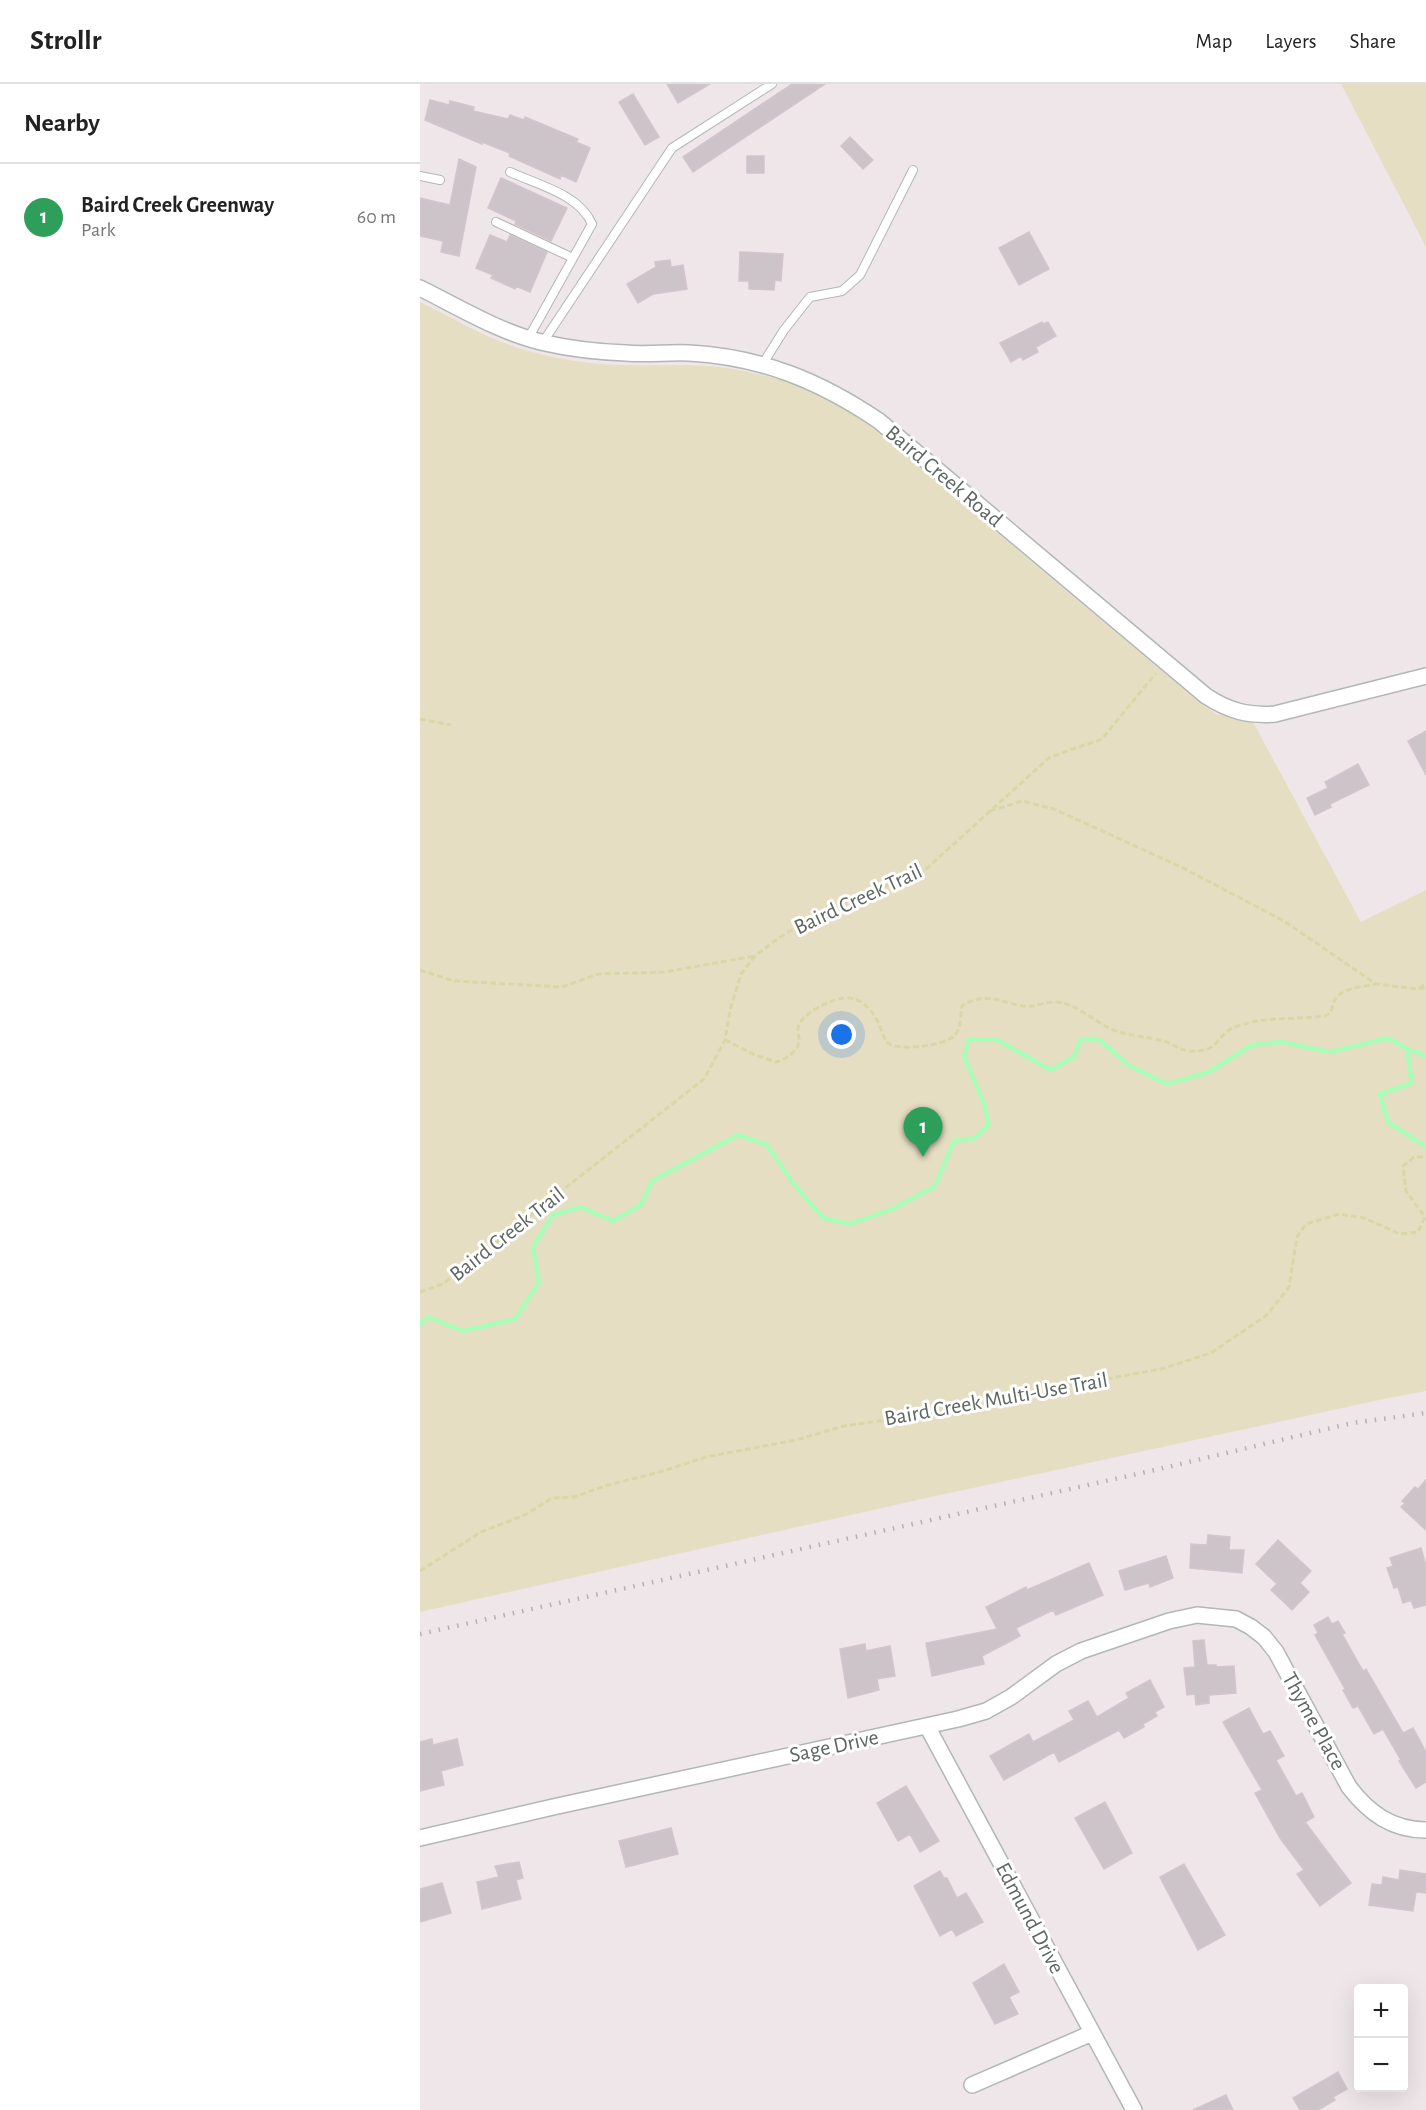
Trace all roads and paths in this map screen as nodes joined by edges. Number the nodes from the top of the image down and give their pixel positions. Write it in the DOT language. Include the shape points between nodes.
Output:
graph roads {
  1 [pos="772,84"];
  2 [pos="913,170"];
  3 [pos="510,172"];
  4 [pos="420,176"];
  5 [pos="440,180"];
  6 [pos="496,222"];
  7 [pos="573,258"];
  8 [pos="420,288"];
  9 [pos="536,340"];
  10 [pos="762,365"];
  11 [pos="1165,662"];
  12 [pos="1426,676"];
  13 [pos="420,719"];
  14 [pos="451,725"];
  15 [pos="988,812"];
  16 [pos="756,956"];
  17 [pos="420,970"];
  18 [pos="1376,984"];
  19 [pos="1426,986"];
  20 [pos="725,1040"];
  21 [pos="1426,1157"];
  22 [pos="1425,1217"];
  23 [pos="420,1292"];
  24 [pos="420,1570"];
  25 [pos="1231,1618"];
  26 [pos="927,1726"];
  27 [pos="1426,1830"];
  28 [pos="420,1838"];
  29 [pos="1092,2032"];
  30 [pos="972,2085"];
  31 [pos="1134,2110"];
  1 -- 9 [label="lane" via="672,148"];
  2 -- 10 [label="lane" via="860,274 842,291 810,297"];
  3 -- 7 [label="lane" via="571,199 589,216 592,224"];
  4 -- 5 [label="lane"];
  6 -- 7 [label="lane"];
  7 -- 9 [label="lane"];
  8 -- 9 [label="street, Baird Creek Road" via="479,318"];
  9 -- 10 [label="street, Baird Creek Road" via="627,353 689,353"];
  10 -- 11 [label="street, Baird Creek Road" via="824,387 879,421"];
  11 -- 12 [label="street, Baird Creek Road" via="1222,706 1257,715 1275,714"];
  11 -- 15 [label="path" via="1102,740 1050,757"];
  13 -- 14 [label="path"];
  15 -- 16 [label="path, Baird Creek Trail" via="924,870 824,911"];
  15 -- 18 [label="path, Baird Creek Trail" via="1022,801 1054,809 1181,867 1284,921"];
  16 -- 17 [label="path" via="665,972 598,974 562,987 454,981"];
  16 -- 20 [label="path, Baird Creek Trail" via="741,974"];
  18 -- 19 [label="path, Baird Creek Trail" via="1417,989"];
  18 -- 20 [label="path" via="1344,992 1325,1016 1277,1018 1235,1027 1210,1048 1188,1051 1109,1028 1061,1002 1025,1006 983,998 962,1006 960,1026 948,1041 913,1048 889,1043 870,1010 851,997 814,1010 803,1019 794,1052 776,1062"];
  20 -- 23 [label="path, Baird Creek Trail" via="704,1079 443,1284"];
  21 -- 22 [label="path, Baird Creek Multi-Use Trail" via="1414,1157 1403,1166 1406,1191"];
  22 -- 24 [label="path, Baird Creek Multi-Use Trail" via="1418,1232 1400,1234 1364,1218 1339,1214 1306,1224 1297,1237 1289,1287 1267,1315 1210,1353 1161,1370 961,1410 844,1426 796,1440 706,1457 574,1497 552,1498 525,1515 481,1532"];
  25 -- 26 [label="street, Sage Drive" via="1197,1615 1169,1621 1081,1651 986,1711"];
  25 -- 27 [label="street, Thyme Place" via="1251,1627 1276,1652 1360,1801 1397,1826"];
  26 -- 28 [label="street, Sage Drive"];
  26 -- 29 [label="street, Edmund Drive"];
  29 -- 30 [label="street"];
  29 -- 31 [label="street, Edmund Drive"];
}
